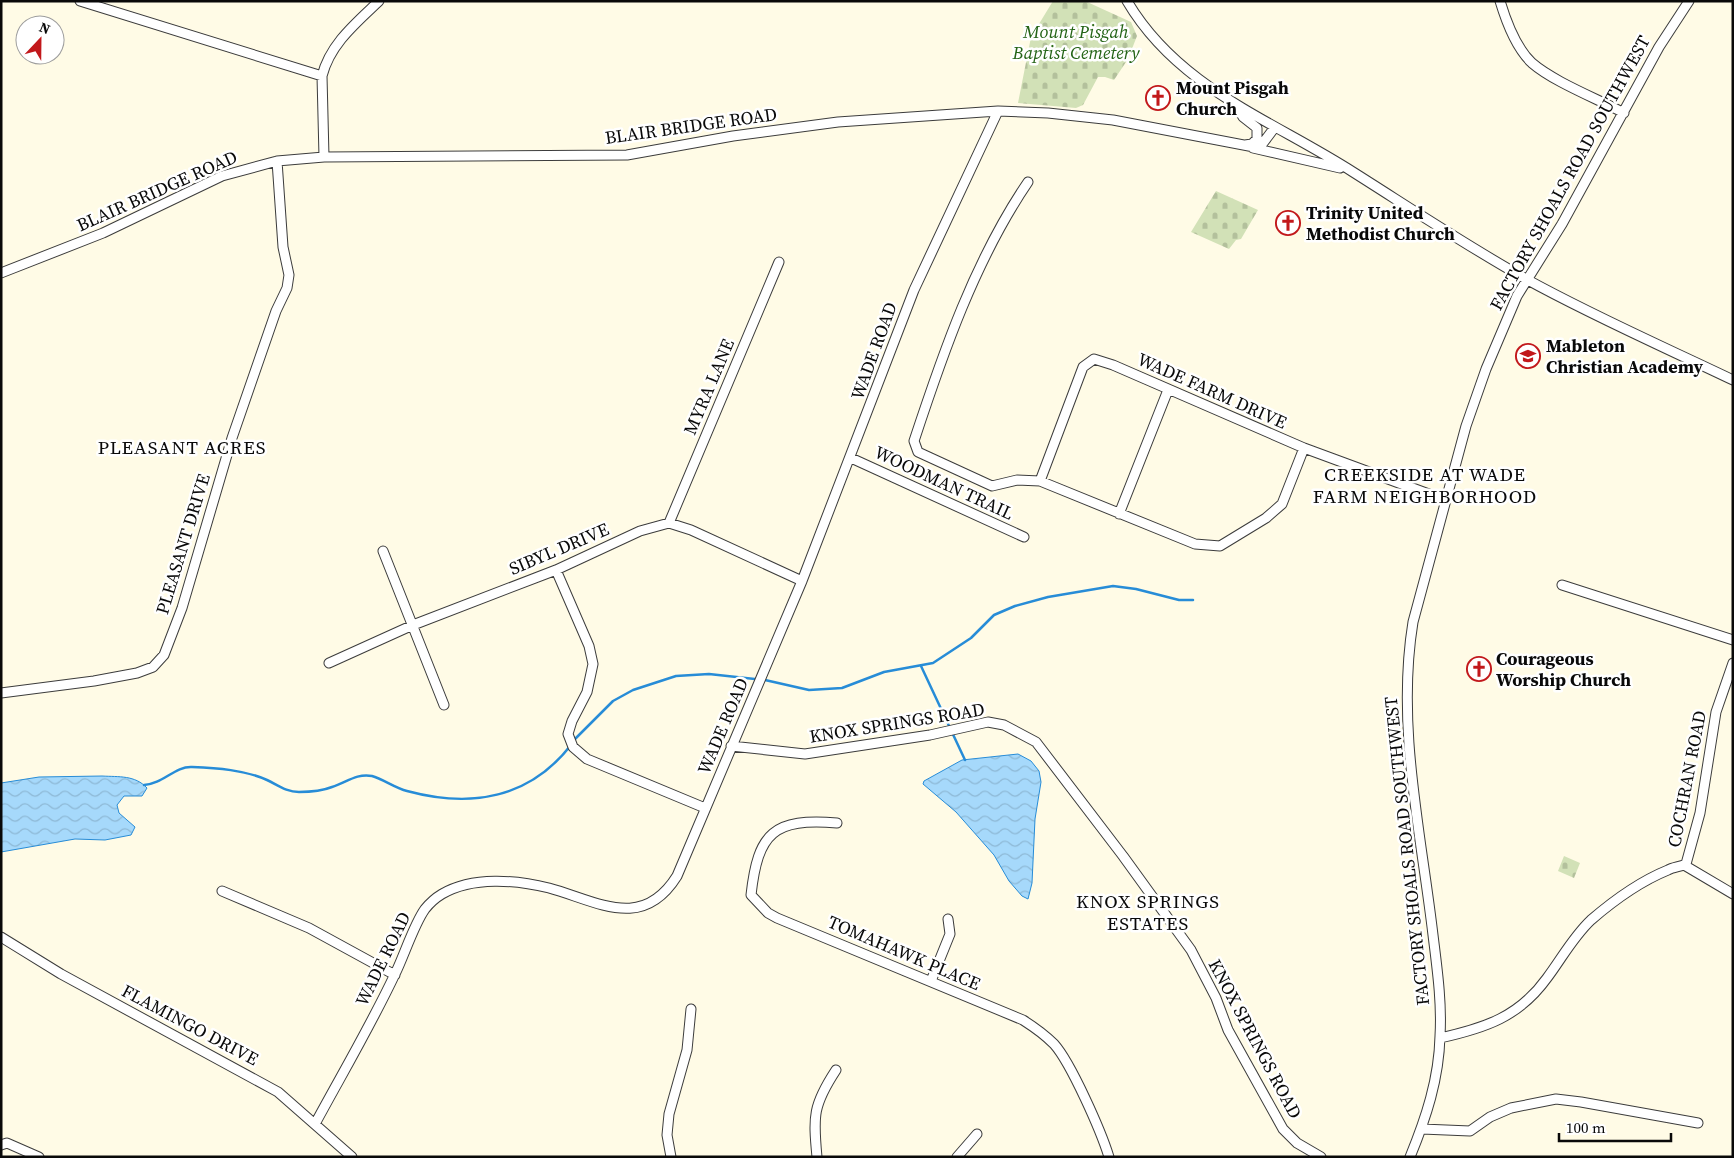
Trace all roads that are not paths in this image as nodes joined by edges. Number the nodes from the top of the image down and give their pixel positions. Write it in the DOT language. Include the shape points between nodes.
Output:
graph roads {
  1 [pos="80,1"];
  2 [pos="379,1"];
  3 [pos="1127,1"];
  4 [pos="1500,1"];
  5 [pos="1689,1"];
  6 [pos="322,76"];
  7 [pos="1236,106"];
  8 [pos="998,111"];
  9 [pos="1624,113"];
  10 [pos="1275,127"];
  11 [pos="1243,146"];
  12 [pos="324,157"];
  13 [pos="277,161"];
  14 [pos="1353,172"];
  15 [pos="1028,182"];
  16 [pos="778,262"];
  17 [pos="1,273"];
  18 [pos="1526,279"];
  19 [pos="1733,380"];
  20 [pos="1168,390"];
  21 [pos="1304,448"];
  22 [pos="851,458"];
  23 [pos="1040,482"];
  24 [pos="1445,500"];
  25 [pos="1119,514"];
  26 [pos="669,524"];
  27 [pos="1024,537"];
  28 [pos="383,551"];
  29 [pos="556,570"];
  30 [pos="802,580"];
  31 [pos="1562,585"];
  32 [pos="413,625"];
  33 [pos="1733,640"];
  34 [pos="329,663"];
  35 [pos="1733,663"];
  36 [pos="1,693"];
  37 [pos="444,705"];
  38 [pos="732,746"];
  39 [pos="705,808"];
  40 [pos="837,823"];
  41 [pos="1684,865"];
  42 [pos="222,890"];
  43 [pos="1733,894"];
  44 [pos="948,919"];
  45 [pos="1,937"];
  46 [pos="395,975"];
  47 [pos="930,981"];
  48 [pos="691,1009"];
  49 [pos="1440,1038"];
  50 [pos="836,1070"];
  51 [pos="1698,1123"];
  52 [pos="315,1124"];
  53 [pos="1422,1129"];
  54 [pos="977,1134"];
  55 [pos="1,1145"];
  56 [pos="39,1157"];
  57 [pos="352,1157"];
  58 [pos="671,1157"];
  59 [pos="817,1157"];
  60 [pos="958,1157"];
  61 [pos="1109,1157"];
  62 [pos="1321,1157"];
  63 [pos="1410,1157"];
  1 -- 6 [label="street"];
  2 -- 6 [label="street" via="336,44"];
  3 -- 7 [label="street" via="1138,20 1173,59"];
  4 -- 9 [label="street" via="1508,24 1532,62 1555,78"];
  5 -- 9 [label="street, FACTORY SHOALS ROAD SOUTHWEST" via="1659,46"];
  6 -- 12 [label="street"];
  7 -- 10 [label="street"];
  7 -- 11 [label="street" via="1243,117 1257,128 1259,136 1252,144"];
  8 -- 11 [label="street, BLAIR BRIDGE ROAD" via="1113,120"];
  8 -- 12 [label="street, BLAIR BRIDGE ROAD" via="838,122 627,155"];
  8 -- 22 [label="street, WADE ROAD" via="917,283"];
  9 -- 18 [label="street, FACTORY SHOALS ROAD SOUTHWEST" via="1562,224"];
  10 -- 11 [label="street, BLAIR BRIDGE ROAD" via="1259,147"];
  10 -- 14 [label="street"];
  11 -- 14 [label="street"];
  12 -- 13 [label="street, BLAIR BRIDGE ROAD"];
  13 -- 17 [label="street, BLAIR BRIDGE ROAD" via="222,176 103,233"];
  13 -- 36 [label="street, PLEASANT DRIVE" via="287,288 232,438 182,608 164,655 153,667 137,673"];
  14 -- 18 [label="street"];
  15 -- 23 [label="street" via="967,294 914,442 918,452 992,486 1017,480"];
  16 -- 26 [label="street, MYRA LANE"];
  18 -- 19 [label="street"];
  18 -- 24 [label="street, FACTORY SHOALS ROAD SOUTHWEST" via="1486,369"];
  20 -- 21 [label="street, WADE FARM DRIVE"];
  20 -- 23 [label="street, WADE FARM DRIVE" via="1094,359 1084,367"];
  20 -- 25 [label="street"];
  21 -- 24 [label="street, WADE FARM DRIVE"];
  21 -- 25 [label="street" via="1282,504 1266,518 1220,546 1195,544"];
  22 -- 27 [label="street, WOODMAN TRAIL"];
  22 -- 30 [label="street, WADE ROAD"];
  23 -- 25 [label="street"];
  24 -- 49 [label="street, FACTORY SHOALS ROAD SOUTHWEST" via="1413,622 1406,685 1410,747 1439,988"];
  26 -- 29 [label="street, SIBYL DRIVE" via="640,531"];
  26 -- 30 [label="street, SIBYL DRIVE" via="691,530"];
  28 -- 32 [label="street"];
  29 -- 32 [label="street, SIBYL DRIVE"];
  29 -- 39 [label="street" via="589,646 593,664 587,692 568,734 573,747 587,759"];
  30 -- 38 [label="street, WADE ROAD"];
  31 -- 33 [label="street"];
  32 -- 34 [label="street, SIBYL DRIVE"];
  32 -- 37 [label="street"];
  35 -- 41 [label="street, COCHRAN ROAD" via="1716,712 1700,813"];
  38 -- 39 [label="street, WADE ROAD"];
  38 -- 62 [label="street, KNOX SPRINGS ROAD" via="806,754 930,735 988,722 1004,725 1036,742 1191,950 1216,998 1228,1030 1282,1128 1297,1143"];
  39 -- 46 [label="street, WADE ROAD" via="677,876 659,898 640,907 622,909 529,884 476,883 457,888 442,894 425,909"];
  40 -- 47 [label="street, TOMAHAWK PLACE" via="793,822 777,830 765,844 757,862 751,895 777,918"];
  41 -- 43 [label="street"];
  41 -- 49 [label="street, COCHRAN ROAD" via="1668,869 1632,890 1591,920 1523,1005 1480,1029"];
  42 -- 46 [label="street" via="310,928"];
  44 -- 47 [label="street" via="950,934"];
  45 -- 52 [label="street, FLAMINGO DRIVE" via="61,974 278,1092"];
  46 -- 52 [label="street, WADE ROAD"];
  47 -- 61 [label="street, TOMAHAWK PLACE" via="1023,1020 1055,1045 1075,1079"];
  48 -- 58 [label="street" via="687,1050 669,1114 667,1135"];
  49 -- 53 [label="street, FACTORY SHOALS ROAD SOUTHWEST" via="1436,1072"];
  50 -- 59 [label="street" via="821,1094 816,1111"];
  51 -- 53 [label="street" via="1556,1099 1511,1108 1470,1131"];
  52 -- 57 [label="street, FLAMINGO DRIVE"];
  53 -- 63 [label="street, FACTORY SHOALS ROAD SOUTHWEST"];
  54 -- 60 [label="street"];
  55 -- 56 [label="street" via="7,1143"];
}
